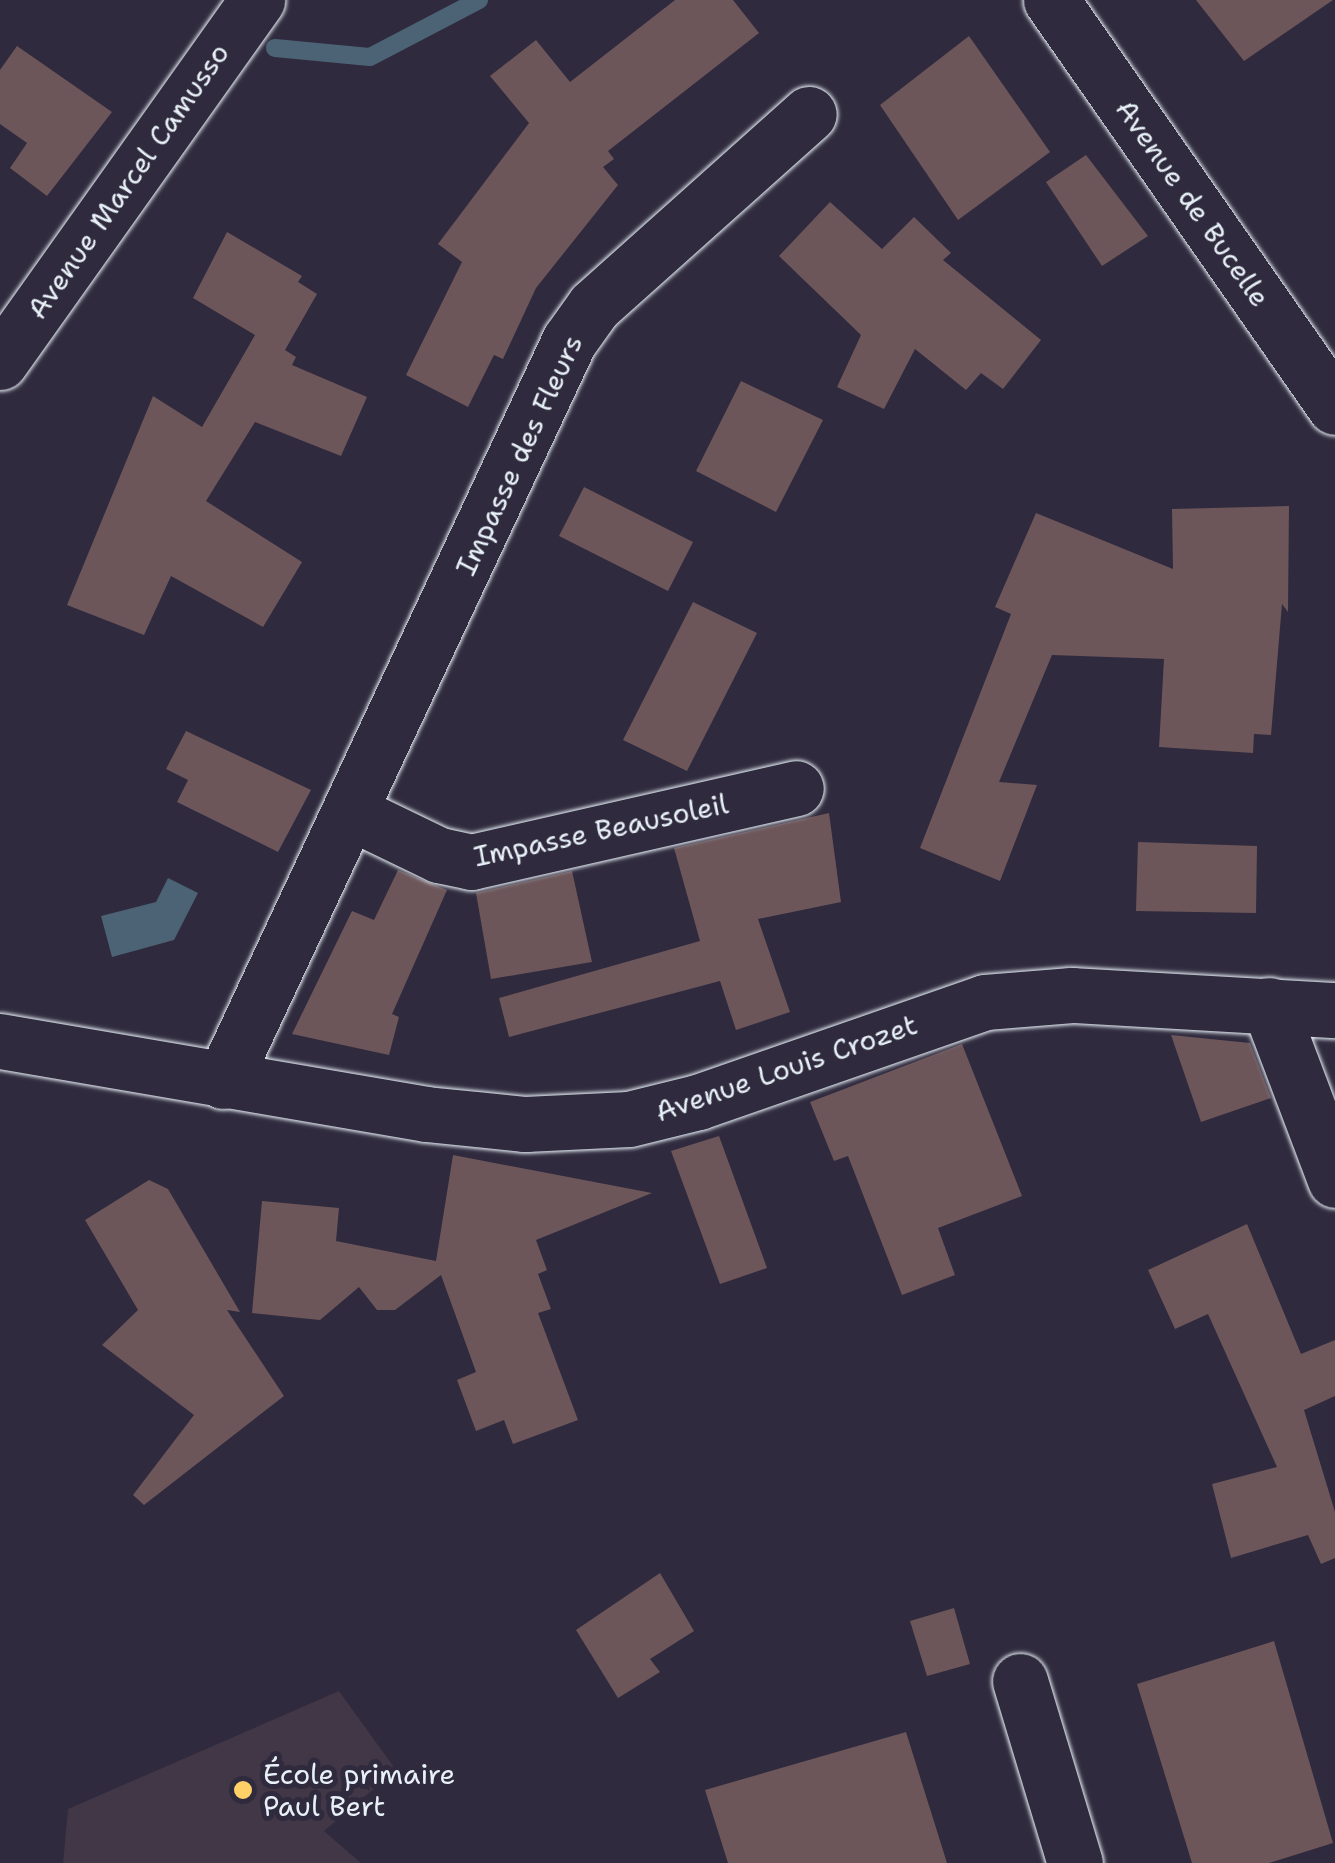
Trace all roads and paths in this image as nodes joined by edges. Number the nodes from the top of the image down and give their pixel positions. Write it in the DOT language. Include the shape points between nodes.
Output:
graph roads {
  1 [pos="257,0"];
  2 [pos="1051,0"];
  3 [pos="809,114"];
  4 [pos="0,362"];
  5 [pos="1335,406"];
  6 [pos="796,788"];
  7 [pos="352,813"];
  8 [pos="1269,1005"];
  9 [pos="1335,1010"];
  10 [pos="0,1041"];
  11 [pos="223,1081"];
  12 [pos="1335,1180"];
  13 [pos="1020,1681"];
  14 [pos="1075,1863"];
  1 -- 4 [label="street, Avenue Marcel Camusso"];
  2 -- 5 [label="street, Avenue de Bucelle"];
  3 -- 7 [label="street, Impasse des Fleurs" via="594,306 569,341"];
  6 -- 7 [label="street, Impasse Beausoleil" via="471,862 439,856"];
  7 -- 11 [label="street"];
  8 -- 9 [label="street, Avenue Louis Crozet"];
  8 -- 11 [label="street, Avenue Louis Crozet" via="1072,995 985,1002 698,1102 628,1119 525,1124"];
  8 -- 12 [label="street"];
  10 -- 11 [label="street, Avenue Louis Crozet"];
  13 -- 14 [label="street"];
}
